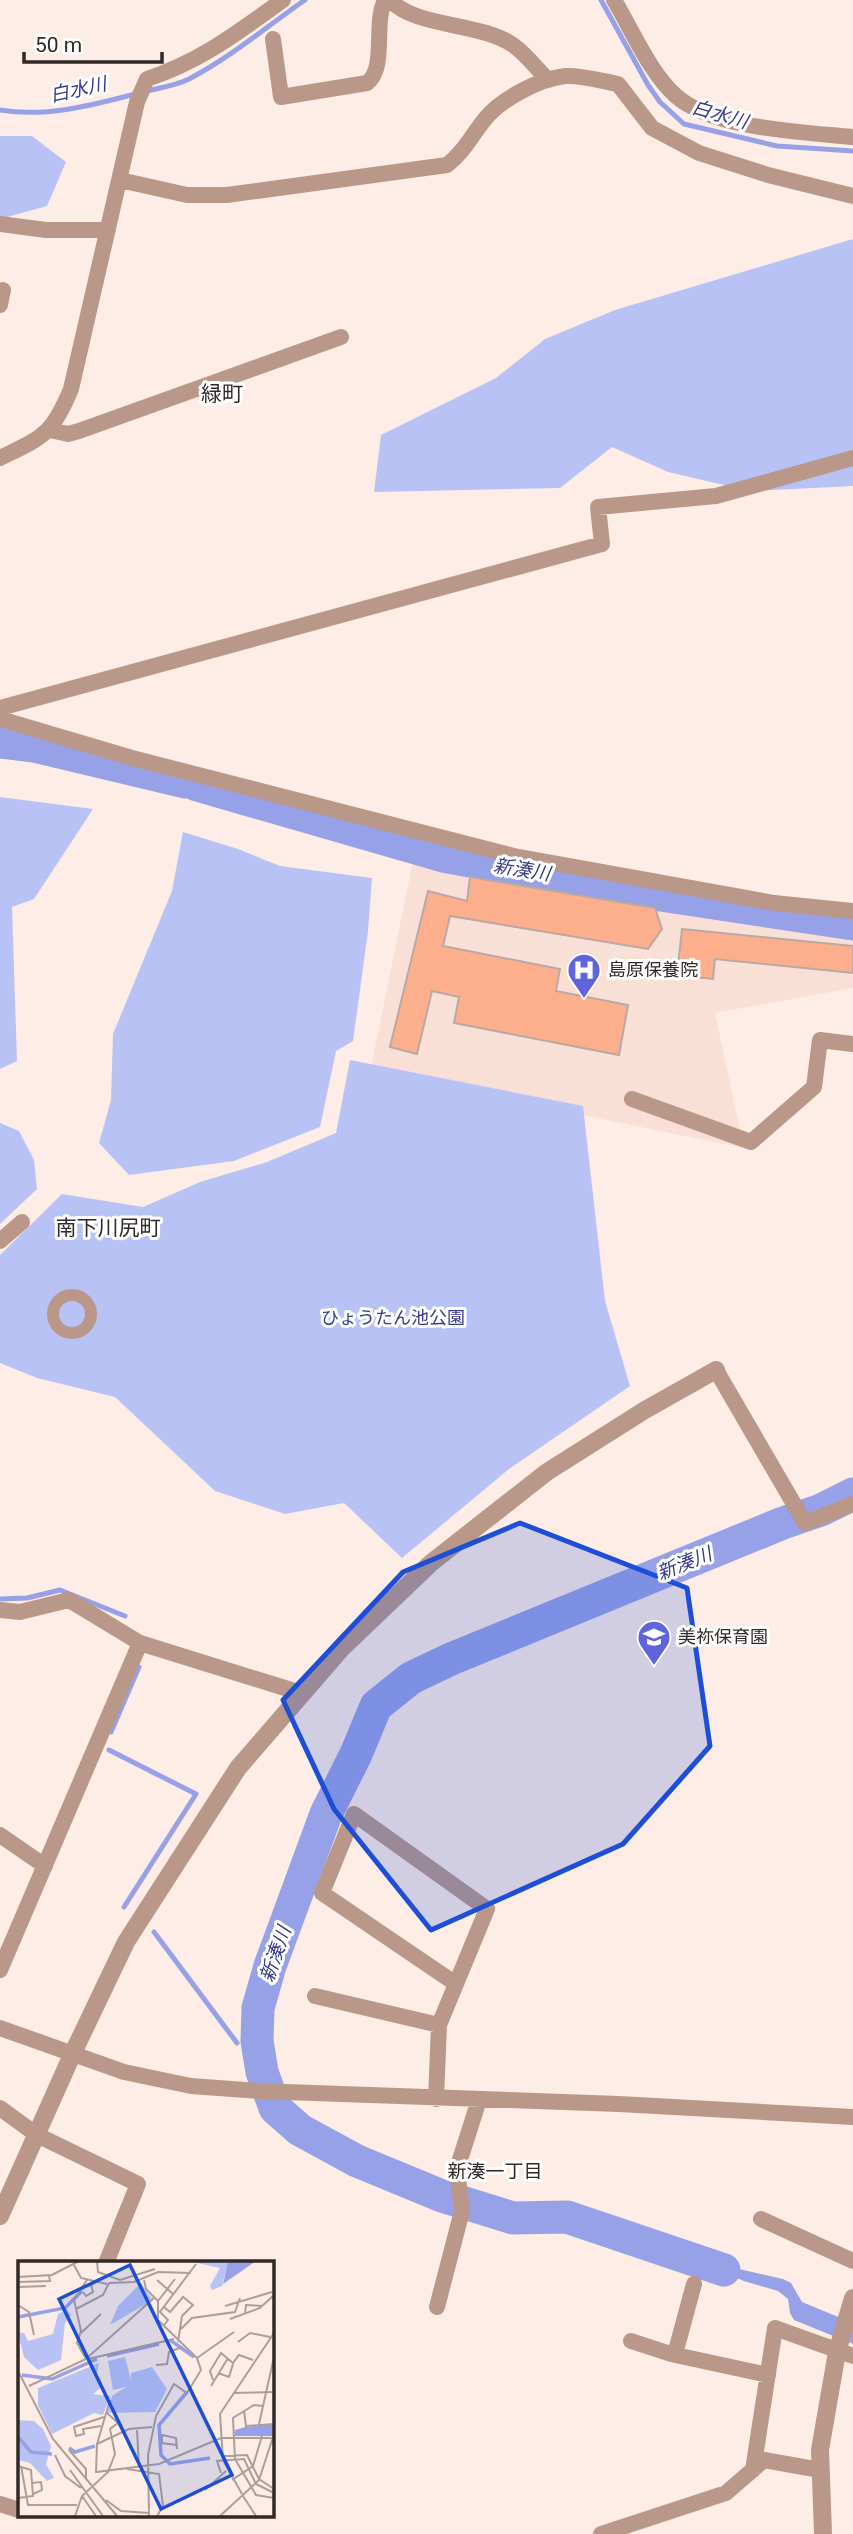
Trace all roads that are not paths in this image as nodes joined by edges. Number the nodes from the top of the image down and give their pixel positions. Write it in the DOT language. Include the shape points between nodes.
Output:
graph roads {
  1 [pos="283,0"];
  2 [pos="388,0"];
  3 [pos="614,0"];
  4 [pos="273,39"];
  5 [pos="548,80"];
  6 [pos="853,137"];
  7 [pos="120,180"];
  8 [pos="853,196"];
  9 [pos="0,224"];
  10 [pos="108,230"];
  11 [pos="341,337"];
  12 [pos="50,430"];
  13 [pos="0,458"];
  14 [pos="853,458"];
  15 [pos="0,708"];
  16 [pos="0,719"];
  17 [pos="853,911"];
  18 [pos="853,1044"];
  19 [pos="632,1100"];
  20 [pos="22,1222"];
  21 [pos="0,1241"];
  22 [pos="716,1370"];
  23 [pos="853,1504"];
  24 [pos="0,1610"];
  25 [pos="140,1643"];
  26 [pos="301,1693"];
  27 [pos="0,1835"];
  28 [pos="44,1866"];
  29 [pos="0,1970"];
  30 [pos="456,1983"];
  31 [pos="315,1996"];
  32 [pos="439,2025"];
  33 [pos="0,2028"];
  34 [pos="72,2055"];
  35 [pos="436,2099"];
  36 [pos="479,2101"];
  37 [pos="0,2108"];
  38 [pos="853,2118"];
  39 [pos="37,2135"];
  40 [pos="0,2217"];
  41 [pos="761,2219"];
  42 [pos="107,2261"];
  43 [pos="853,2261"];
  44 [pos="694,2284"];
  45 [pos="851,2304"];
  46 [pos="437,2307"];
  47 [pos="631,2341"];
  48 [pos="843,2352"];
  49 [pos="675,2354"];
  50 [pos="768,2375"];
  51 [pos="753,2470"];
  52 [pos="820,2470"];
  53 [pos="0,2504"];
  54 [pos="18,2510"];
  55 [pos="601,2534"];
  56 [pos="823,2534"];
  1 -- 7 [label="street" via="220,46 178,69 147,79 137,102"];
  2 -- 4 [label="street" via="380,13 376,68 367,83 281,97"];
  2 -- 5 [label="street" via="414,15 478,30 512,44"];
  3 -- 6 [label="street" via="660,77 687,105 727,120"];
  5 -- 7 [label="street" via="503,101 447,165 227,195 187,195"];
  5 -- 8 [label="street" via="567,76 618,84 652,128 699,153"];
  7 -- 10 [label="street"];
  9 -- 10 [label="street"];
  10 -- 12 [label="street" via="71,389"];
  11 -- 12 [label="street" via="79,431"];
  12 -- 13 [label="street"];
  14 -- 15 [label="street" via="716,496 598,507 602,544"];
  16 -- 17 [label="street" via="132,758 514,856 774,902"];
  18 -- 19 [label="street" via="820,1040 814,1087 751,1142"];
  20 -- 21 [label="street"];
  22 -- 23 [label="street" via="802,1516 837,1512"];
  22 -- 26 [label="street" via="595,1440 484,1519 390,1601"];
  24 -- 25 [label="street" via="20,1612 69,1600"];
  25 -- 26 [label="street"];
  25 -- 28 [label="street"];
  26 -- 34 [label="street" via="238,1768 164,1881 126,1942"];
  27 -- 28 [label="street"];
  28 -- 29 [label="street"];
  30 -- 30 [label="street" via="487,1909 354,1814 322,1893"];
  30 -- 32 [label="street"];
  31 -- 32 [label="street"];
  32 -- 35 [label="street"];
  33 -- 34 [label="street"];
  34 -- 35 [label="street" via="191,2086"];
  34 -- 39 [label="street"];
  35 -- 36 [label="street"];
  36 -- 38 [label="street"];
  36 -- 46 [label="street" via="457,2169 462,2211"];
  37 -- 39 [label="street"];
  39 -- 40 [label="street"];
  39 -- 42 [label="street" via="138,2184"];
  41 -- 43 [label="street"];
  44 -- 49 [label="street"];
  45 -- 48 [label="street"];
  47 -- 49 [label="street"];
  48 -- 50 [label="street" via="775,2328"];
  48 -- 52 [label="street" via="820,2450"];
  49 -- 50 [label="street"];
  50 -- 51 [label="street"];
  51 -- 52 [label="street" via="764,2460"];
  51 -- 55 [label="street" via="726,2493"];
  52 -- 56 [label="street"];
  53 -- 54 [label="street"];
}
